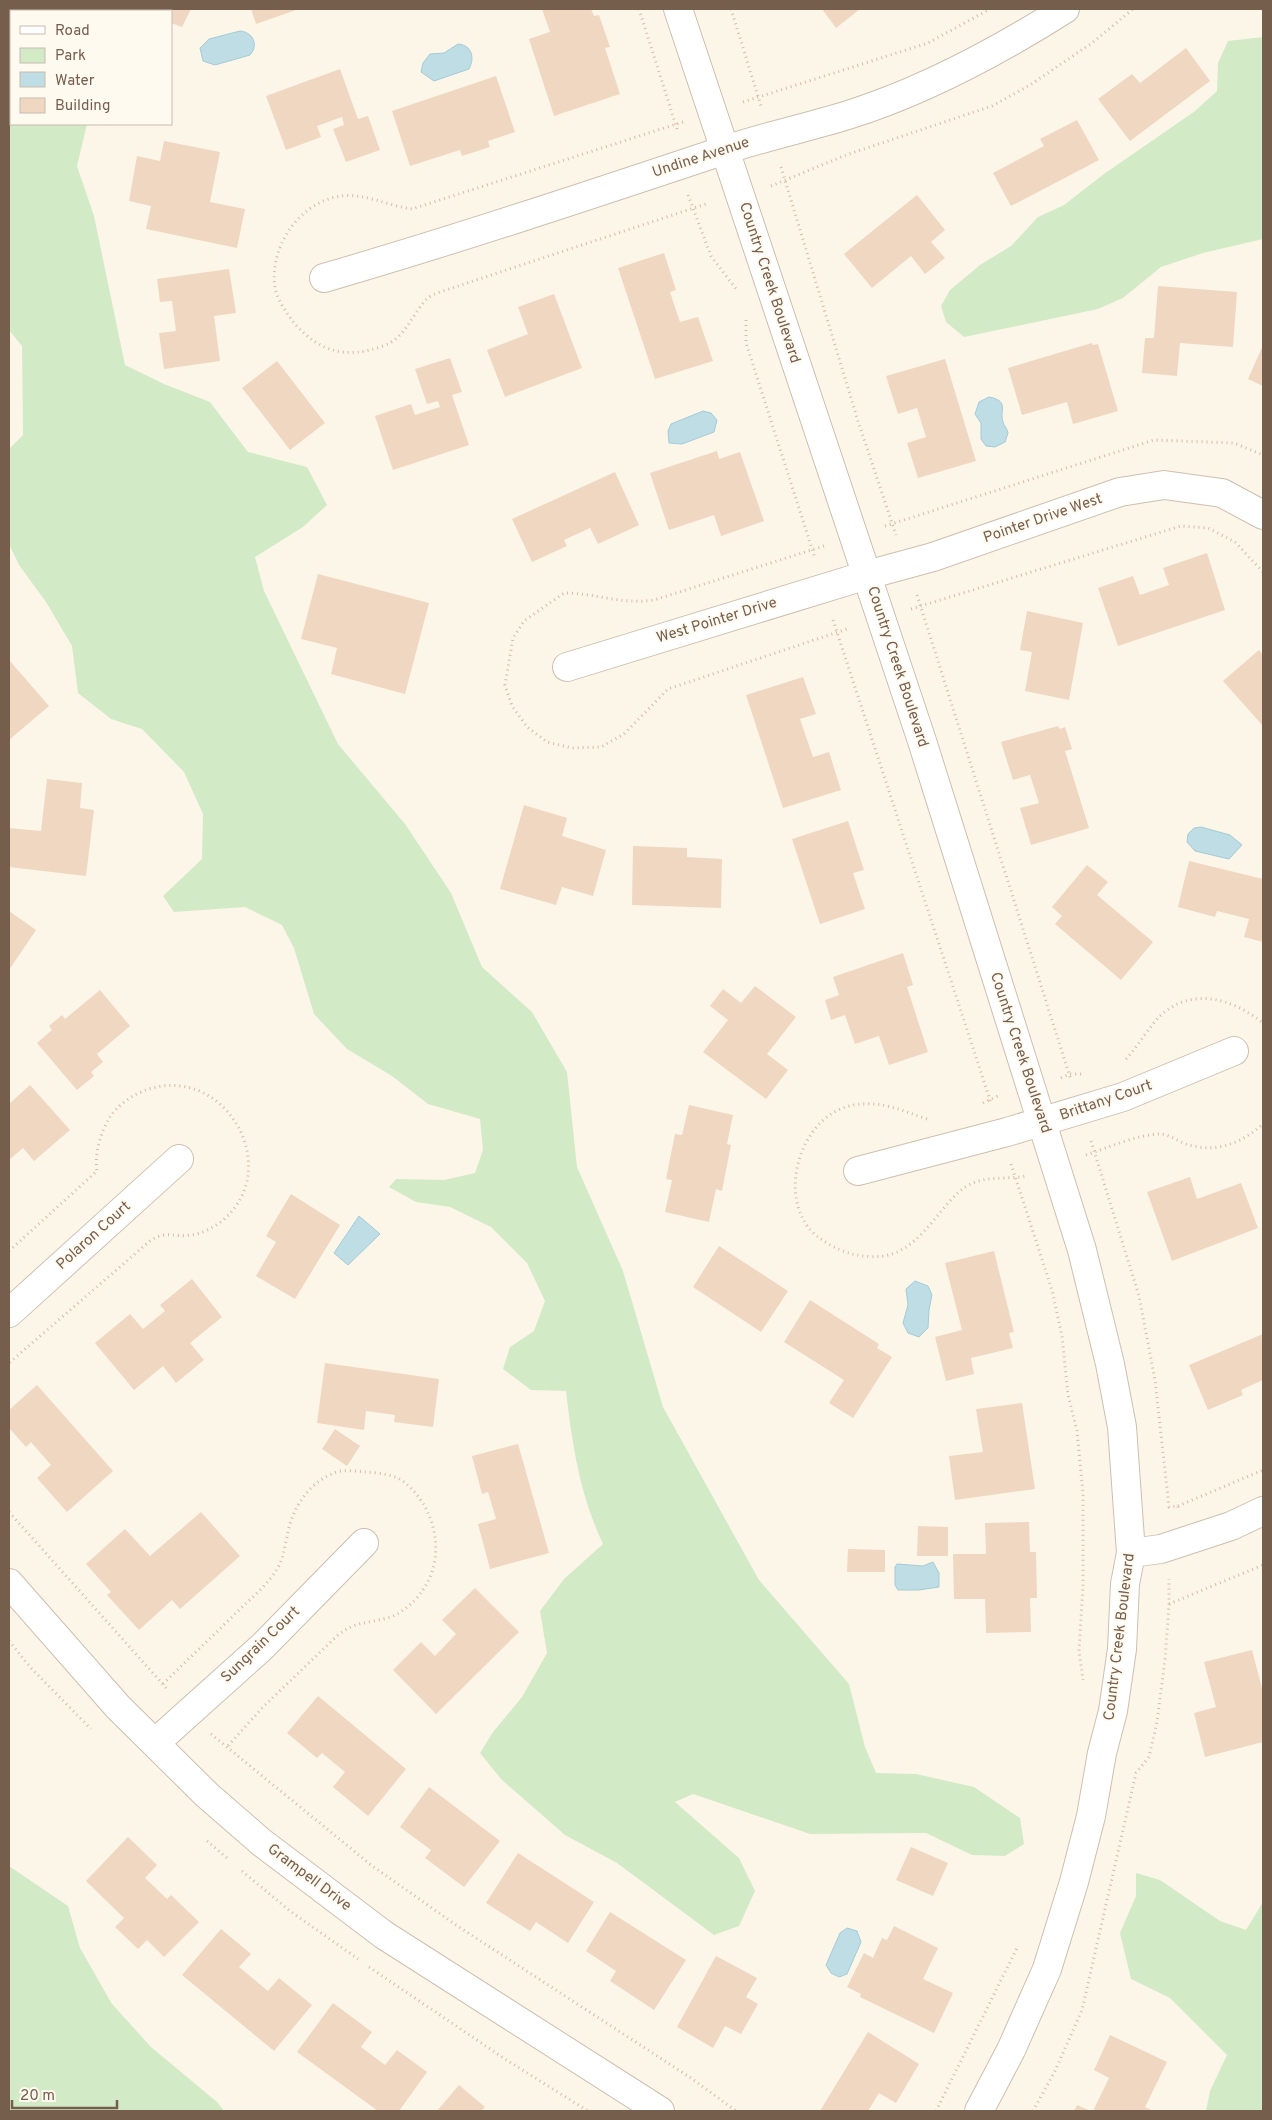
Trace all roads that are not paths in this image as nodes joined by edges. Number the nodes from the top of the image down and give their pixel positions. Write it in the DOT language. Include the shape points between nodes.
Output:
graph roads {
  1 [pos="678,9"];
  2 [pos="1065,9"];
  3 [pos="725,150"];
  4 [pos="324,278"];
  5 [pos="1263,515"];
  6 [pos="867,575"];
  7 [pos="567,667"];
  8 [pos="1234,1051"];
  9 [pos="1042,1122"];
  10 [pos="179,1159"];
  11 [pos="858,1172"];
  12 [pos="9,1313"];
  13 [pos="1263,1510"];
  14 [pos="364,1543"];
  15 [pos="1131,1553"];
  16 [pos="9,1583"];
  17 [pos="155,1743"];
  18 [pos="660,2111"];
  19 [pos="979,2111"];
  1 -- 3 [label="street, Country Creek Boulevard"];
  2 -- 3 [label="street, Undine Avenue" via="980,59 922,87 849,115"];
  3 -- 4 [label="street, Undine Avenue" via="436,245"];
  3 -- 6 [label="street, Country Creek Boulevard"];
  5 -- 6 [label="street, Pointer Drive West" via="1222,493 1164,485 1120,492 932,557"];
  6 -- 7 [label="street, West Pointer Drive"];
  6 -- 9 [label="street, Country Creek Boulevard"];
  8 -- 9 [label="street, Brittany Court" via="1123,1097"];
  9 -- 11 [label="street, Brittany Court"];
  9 -- 15 [label="street, Country Creek Boulevard" via="1082,1250 1110,1364 1122,1427"];
  10 -- 12 [label="street, Polaron Court"];
  13 -- 15 [label="street" via="1231,1526 1161,1549"];
  14 -- 17 [label="street, Sungrain Court" via="262,1647"];
  15 -- 19 [label="street, Country Creek Boulevard" via="1113,1711 1074,1882 1047,1969 1011,2050"];
  16 -- 17 [label="street, Grampell Drive" via="118,1707"];
  17 -- 18 [label="street, Grampell Drive" via="207,1795 261,1842 384,1935"];
}
